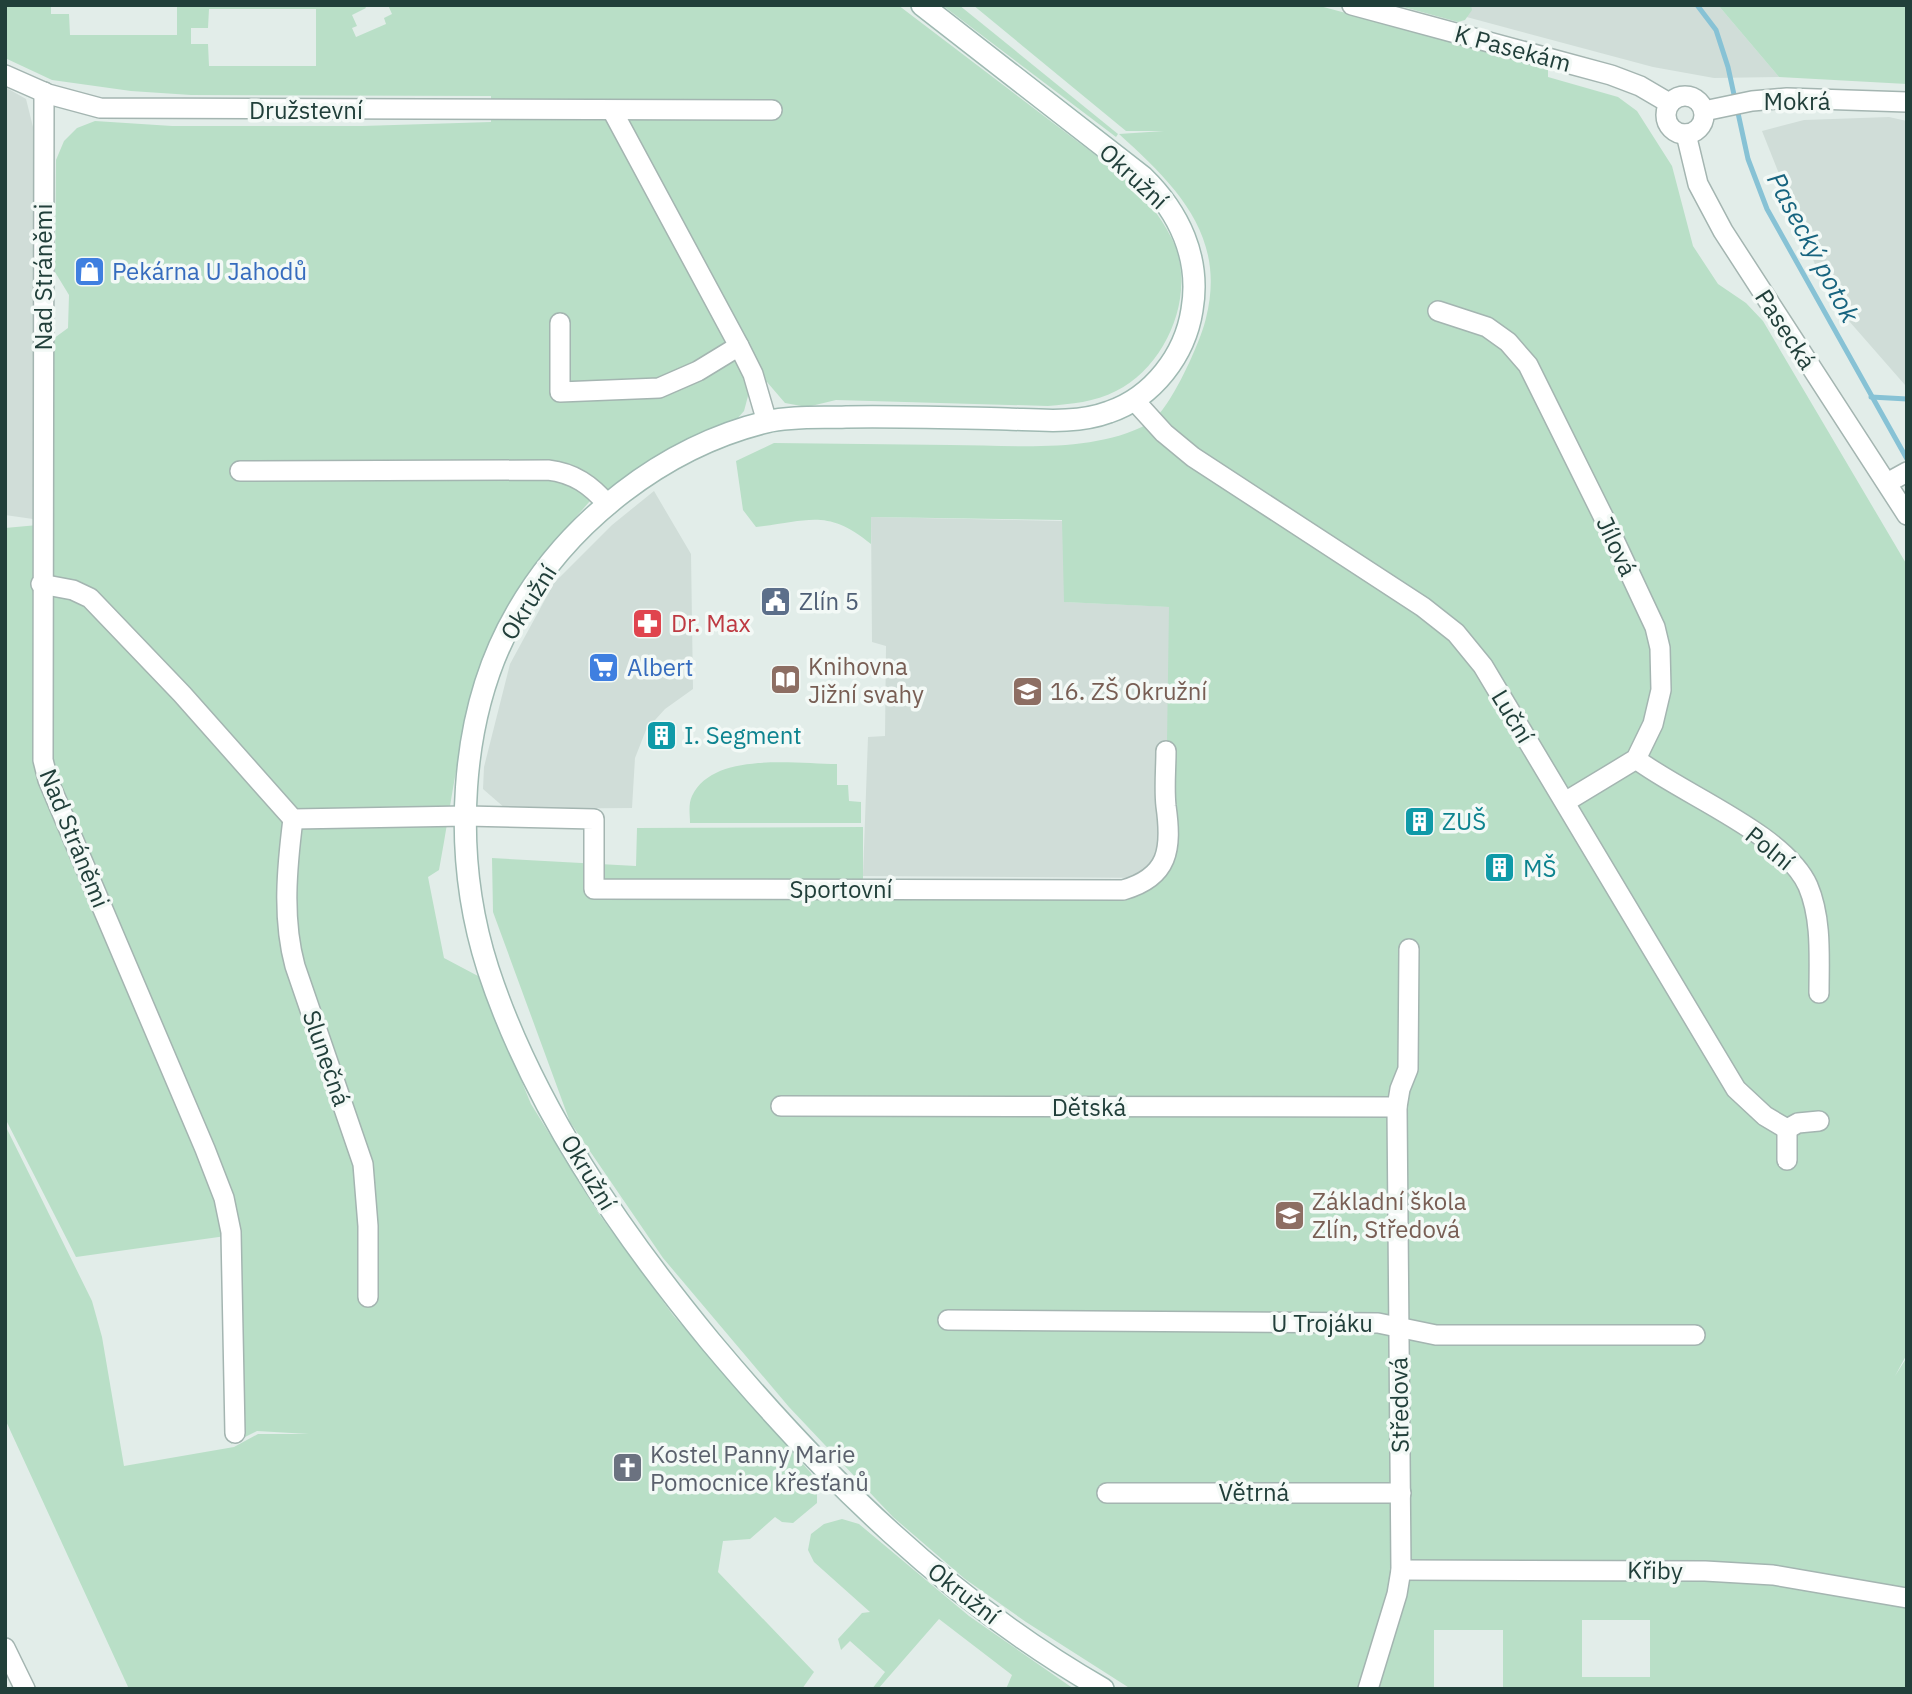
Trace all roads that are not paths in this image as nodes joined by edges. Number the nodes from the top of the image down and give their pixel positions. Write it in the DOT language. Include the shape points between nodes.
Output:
graph roads {
  1 [pos="922,5"];
  2 [pos="1352,5"];
  3 [pos="5,75"];
  4 [pos="44,92"];
  5 [pos="1670,103"];
  6 [pos="1901,104"];
  7 [pos="772,110"];
  8 [pos="1704,111"];
  9 [pos="613,112"];
  10 [pos="1686,134"];
  11 [pos="1438,311"];
  12 [pos="560,324"];
  13 [pos="739,346"];
  14 [pos="1134,400"];
  15 [pos="767,422"];
  16 [pos="240,471"];
  17 [pos="1898,477"];
  18 [pos="608,505"];
  19 [pos="1907,515"];
  20 [pos="41,584"];
  21 [pos="1166,751"];
  22 [pos="1636,759"];
  23 [pos="1565,802"];
  24 [pos="466,816"];
  25 [pos="293,820"];
  26 [pos="1409,950"];
  27 [pos="1819,993"];
  28 [pos="781,1106"];
  29 [pos="1397,1107"];
  30 [pos="1818,1121"];
  31 [pos="1787,1129"];
  32 [pos="1787,1160"];
  33 [pos="368,1297"];
  34 [pos="948,1320"];
  35 [pos="1397,1326"];
  36 [pos="1695,1335"];
  37 [pos="235,1433"];
  38 [pos="1107,1493"];
  39 [pos="1401,1493"];
  40 [pos="1401,1570"];
  41 [pos="1907,1598"];
  42 [pos="5,1648"];
  43 [pos="25,1689"];
  44 [pos="1103,1689"];
  45 [pos="1368,1689"];
  1 -- 14 [label="street, Okružní" via="1143,177 1174,214 1192,259 1192,314 1176,356 1157,381"];
  2 -- 5 [label="street, K Pasekám" via="1611,75"];
  3 -- 4 [label="street, Družstevní"];
  4 -- 9 [label="street, Družstevní" via="100,108"];
  4 -- 20 [label="street, Nad Stráněmi"];
  5 -- 8 [label="street" via="1686,96 1698,101"];
  5 -- 10 [label="street" via="1667,121 1674,131"];
  6 -- 8 [label="street, Mokrá" via="1787,98"];
  7 -- 9 [label="street, Družstevní"];
  8 -- 10 [label="street" via="1700,127"];
  9 -- 13 [label="street"];
  10 -- 17 [label="street, Pasecká" via="1698,184 1723,232"];
  11 -- 22 [label="street, Jílová" via="1487,327 1528,365 1655,627 1661,690 1653,724"];
  12 -- 13 [label="street" via="561,391 659,388"];
  13 -- 15 [label="street"];
  14 -- 15 [label="street, Okružní" via="1111,412 1073,419 882,416"];
  14 -- 23 [label="street, Luční" via="1193,457 1456,633 1483,666"];
  15 -- 18 [label="street, Okružní" via="664,465"];
  16 -- 18 [label="street" via="548,470 573,475"];
  17 -- 19 [label="street, Pasecká"];
  18 -- 24 [label="street, Okružní" via="541,575 502,642 476,720"];
  20 -- 25 [label="street" via="90,598"];
  20 -- 37 [label="street, Nad Stráněmi" via="44,769 228,1211"];
  21 -- 24 [label="street, Sportovní" via="1168,849 1160,869 1144,884 1123,890 594,889 594,819"];
  22 -- 23 [label="street"];
  22 -- 27 [label="street, Polní" via="1763,838 1796,866 1815,911"];
  23 -- 31 [label="street, Luční" via="1736,1089"];
  24 -- 25 [label="street"];
  24 -- 44 [label="street, Okružní" via="475,920 509,1026 546,1101 627,1235 762,1403 844,1488 966,1597"];
  25 -- 33 [label="street, Slunečná" via="288,856 289,936 295,966 363,1164"];
  26 -- 29 [label="street, Středová" via="1408,1069"];
  28 -- 29 [label="street, Dětská"];
  29 -- 35 [label="street, Středová"];
  30 -- 31 [label="street"];
  31 -- 32 [label="street"];
  34 -- 35 [label="street, U Trojáku"];
  35 -- 36 [label="street, U Trojáku" via="1436,1335"];
  35 -- 39 [label="street, Středová"];
  38 -- 39 [label="street, Větrná"];
  39 -- 40 [label="street, Středová"];
  40 -- 41 [label="street, Křiby" via="1773,1575"];
  40 -- 45 [label="street, Středová"];
  42 -- 43 [label="street"];
}
